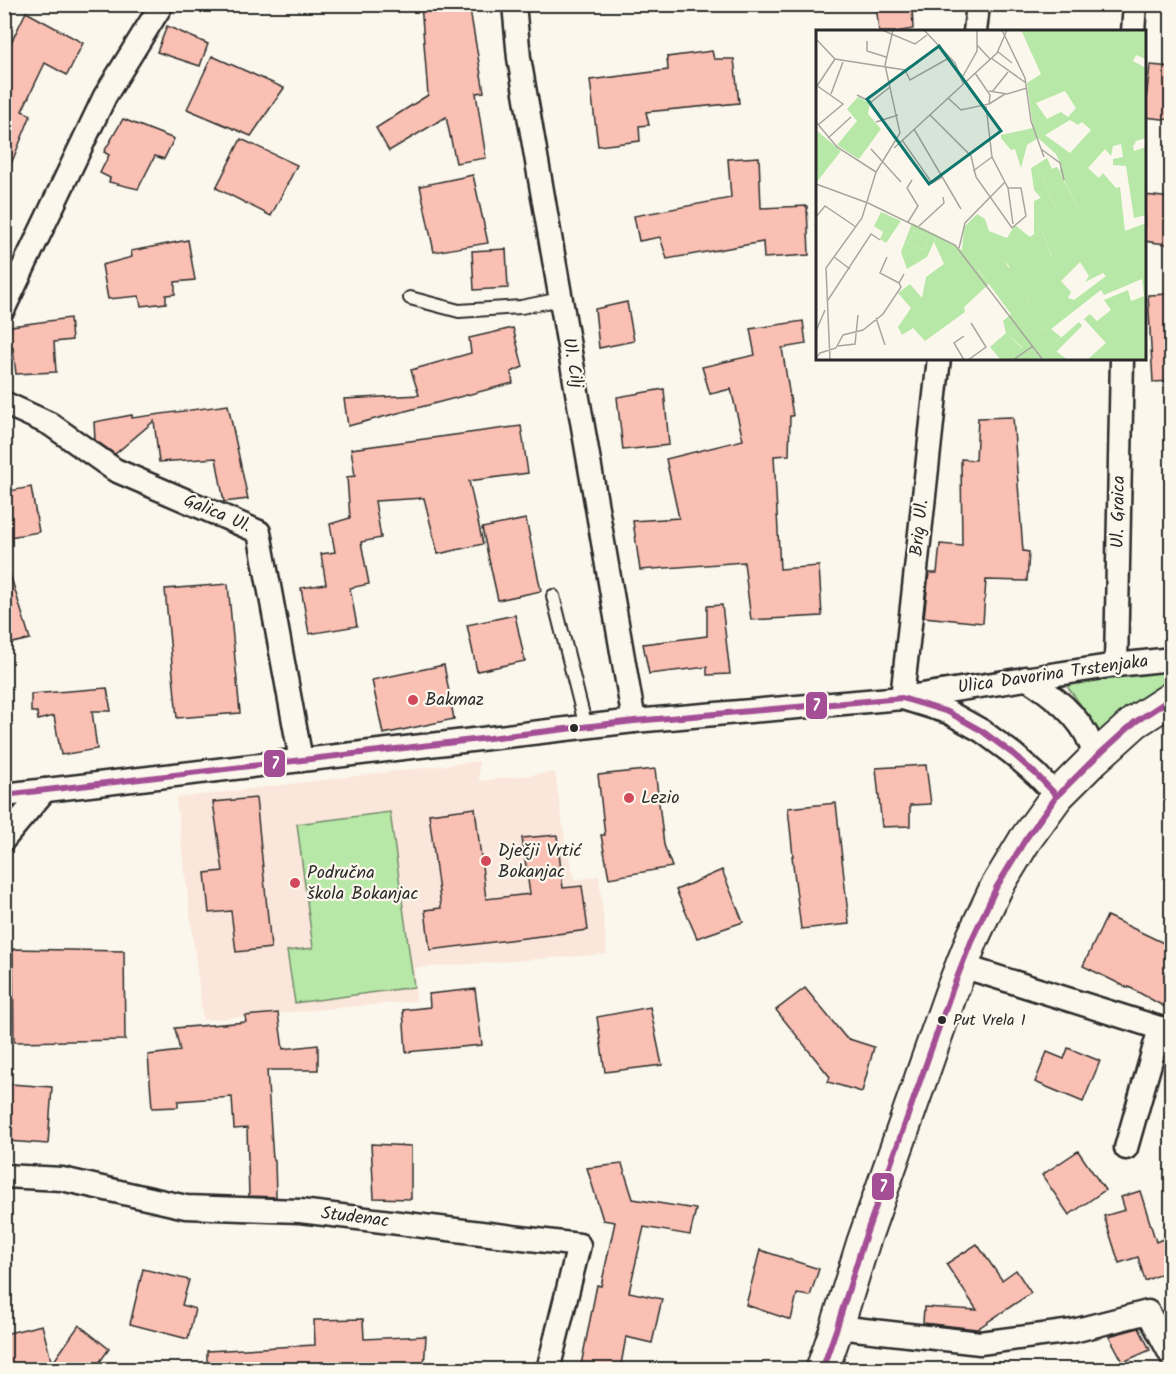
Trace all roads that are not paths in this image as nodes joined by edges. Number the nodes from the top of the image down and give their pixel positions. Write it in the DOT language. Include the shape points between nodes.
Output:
graph roads {
  1 [pos="162,4"];
  2 [pos="514,4"];
  3 [pos="978,4"];
  4 [pos="1134,4"];
  5 [pos="975,30"];
  6 [pos="1133,30"];
  7 [pos="410,298"];
  8 [pos="561,299"];
  9 [pos="4,308"];
  10 [pos="939,360"];
  11 [pos="1122,360"];
  12 [pos="4,403"];
  13 [pos="553,596"];
  14 [pos="1172,659"];
  15 [pos="1116,665"];
  16 [pos="1026,678"];
  17 [pos="902,698"];
  18 [pos="1172,698"];
  19 [pos="634,721"];
  20 [pos="586,726"];
  21 [pos="1094,759"];
  22 [pos="301,760"];
  23 [pos="45,790"];
  24 [pos="4,795"];
  25 [pos="1057,796"];
  26 [pos="4,839"];
  27 [pos="962,966"];
  28 [pos="1166,1030"];
  29 [pos="1126,1148"];
  30 [pos="4,1176"];
  31 [pos="837,1327"];
  32 [pos="1172,1357"];
  33 [pos="548,1370"];
  34 [pos="822,1370"];
  1 -- 9 [label="street" via="105,96"];
  2 -- 8 [label="street, Ul. Cilj" via="519,58"];
  3 -- 5 [label="street"];
  4 -- 6 [label="street"];
  7 -- 8 [label="lane" via="459,311 521,307"];
  8 -- 19 [label="street, Ul. Cilj"];
  10 -- 17 [label="street, Brig Ul."];
  11 -- 15 [label="street, Ul. Graica"];
  12 -- 22 [label="street, Galica Ul." via="50,423 115,471 259,532"];
  13 -- 20 [label="lane"];
  14 -- 15 [label="street, Ulica Davorina Trstenjaka"];
  15 -- 16 [label="street, Ulica Davorina Trstenjaka"];
  16 -- 17 [label="street, Ulica Davorina Trstenjaka"];
  16 -- 21 [label="street" via="1081,725"];
  17 -- 19 [label="street, Ulica Davorina Trstenjaka"];
  17 -- 25 [label="street" via="948,712 982,731"];
  18 -- 21 [label="main road"];
  19 -- 20 [label="street, Ulica Davorina Trstenjaka"];
  20 -- 22 [label="street, Ulica Davorina Trstenjaka"];
  21 -- 25 [label="main road"];
  22 -- 23 [label="street, Ulica Davorina Trstenjaka"];
  23 -- 24 [label="street, Ulica Davorina Trstenjaka"];
  23 -- 26 [label="street"];
  25 -- 27 [label="main road" via="996,888"];
  27 -- 28 [label="street"];
  27 -- 31 [label="main road" via="866,1233"];
  28 -- 29 [label="street"];
  30 -- 33 [label="street, Studenac" via="62,1179 186,1207 300,1211 579,1245"];
  31 -- 32 [label="street" via="980,1343 1072,1331 1148,1312"];
  31 -- 34 [label="main road"];
}
